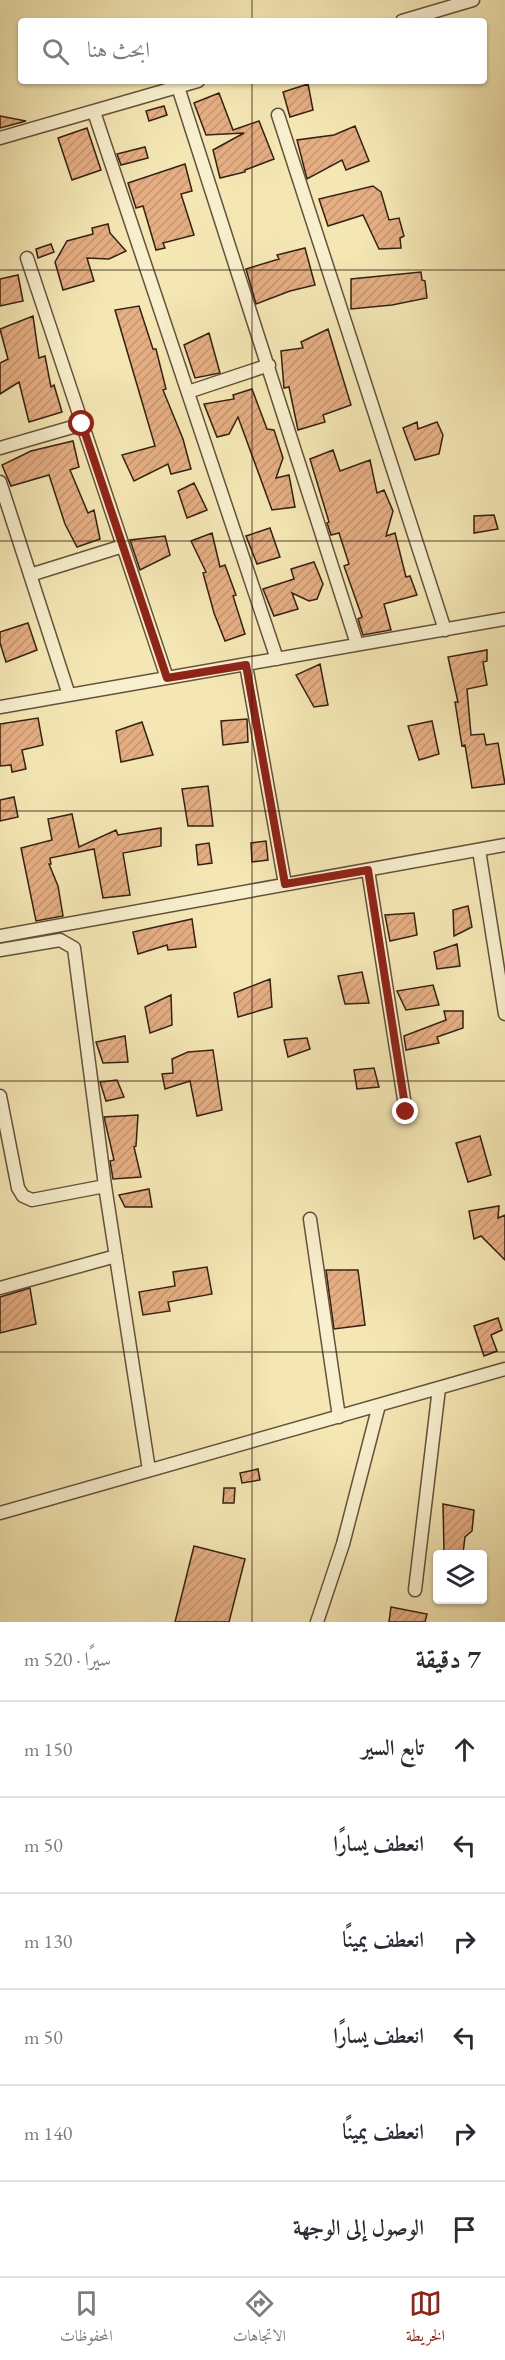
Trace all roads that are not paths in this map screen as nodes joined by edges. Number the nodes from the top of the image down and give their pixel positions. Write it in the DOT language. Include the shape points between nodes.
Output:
graph roads {
  1 [pos="473,0"];
  2 [pos="412,18"];
  3 [pos="188,84"];
  4 [pos="178,87"];
  5 [pos="94,111"];
  6 [pos="278,115"];
  7 [pos="0,138"];
  8 [pos="27,258"];
  9 [pos="268,365"];
  10 [pos="188,392"];
  11 [pos="82,424"];
  12 [pos="0,448"];
  13 [pos="0,482"];
  14 [pos="123,546"];
  15 [pos="30,575"];
  16 [pos="505,619"];
  17 [pos="445,630"];
  18 [pos="357,644"];
  19 [pos="277,659"];
  20 [pos="246,665"];
  21 [pos="167,678"];
  22 [pos="69,695"];
  23 [pos="0,707"];
  24 [pos="505,845"];
  25 [pos="479,850"];
  26 [pos="368,870"];
  27 [pos="285,884"];
  28 [pos="0,936"];
  29 [pos="0,950"];
  30 [pos="505,1014"];
  31 [pos="0,1096"];
  32 [pos="406,1112"];
  33 [pos="105,1185"];
  34 [pos="310,1219"];
  35 [pos="116,1256"];
  36 [pos="0,1287"];
  37 [pos="505,1369"];
  38 [pos="439,1388"];
  39 [pos="379,1405"];
  40 [pos="339,1417"];
  41 [pos="149,1470"];
  42 [pos="0,1513"];
  43 [pos="416,1590"];
  44 [pos="317,1622"];
  1 -- 2 [label="street"];
  3 -- 4 [label="street"];
  4 -- 5 [label="street"];
  4 -- 9 [label="street"];
  5 -- 7 [label="street"];
  5 -- 10 [label="street"];
  6 -- 17 [label="street"];
  8 -- 11 [label="street"];
  9 -- 10 [label="street"];
  9 -- 18 [label="street"];
  10 -- 19 [label="street"];
  11 -- 12 [label="street"];
  11 -- 14 [label="street"];
  13 -- 15 [label="street"];
  14 -- 15 [label="street"];
  14 -- 21 [label="street"];
  15 -- 22 [label="street"];
  16 -- 17 [label="street"];
  17 -- 18 [label="street"];
  18 -- 19 [label="street"];
  19 -- 20 [label="street"];
  20 -- 21 [label="street"];
  20 -- 27 [label="street"];
  21 -- 22 [label="street"];
  22 -- 23 [label="street"];
  24 -- 25 [label="street"];
  25 -- 26 [label="street"];
  25 -- 30 [label="street"];
  26 -- 27 [label="street"];
  26 -- 32 [label="street"];
  27 -- 28 [label="street"];
  29 -- 33 [label="street" via="60,940 74,948"];
  31 -- 33 [label="street" via="18,1188 23,1196 32,1200"];
  33 -- 35 [label="street"];
  34 -- 40 [label="street"];
  35 -- 36 [label="street"];
  35 -- 41 [label="street"];
  37 -- 38 [label="street"];
  38 -- 39 [label="street"];
  38 -- 43 [label="street"];
  39 -- 40 [label="street"];
  39 -- 44 [label="street" via="343,1544"];
  40 -- 41 [label="street"];
  41 -- 42 [label="street"];
}
